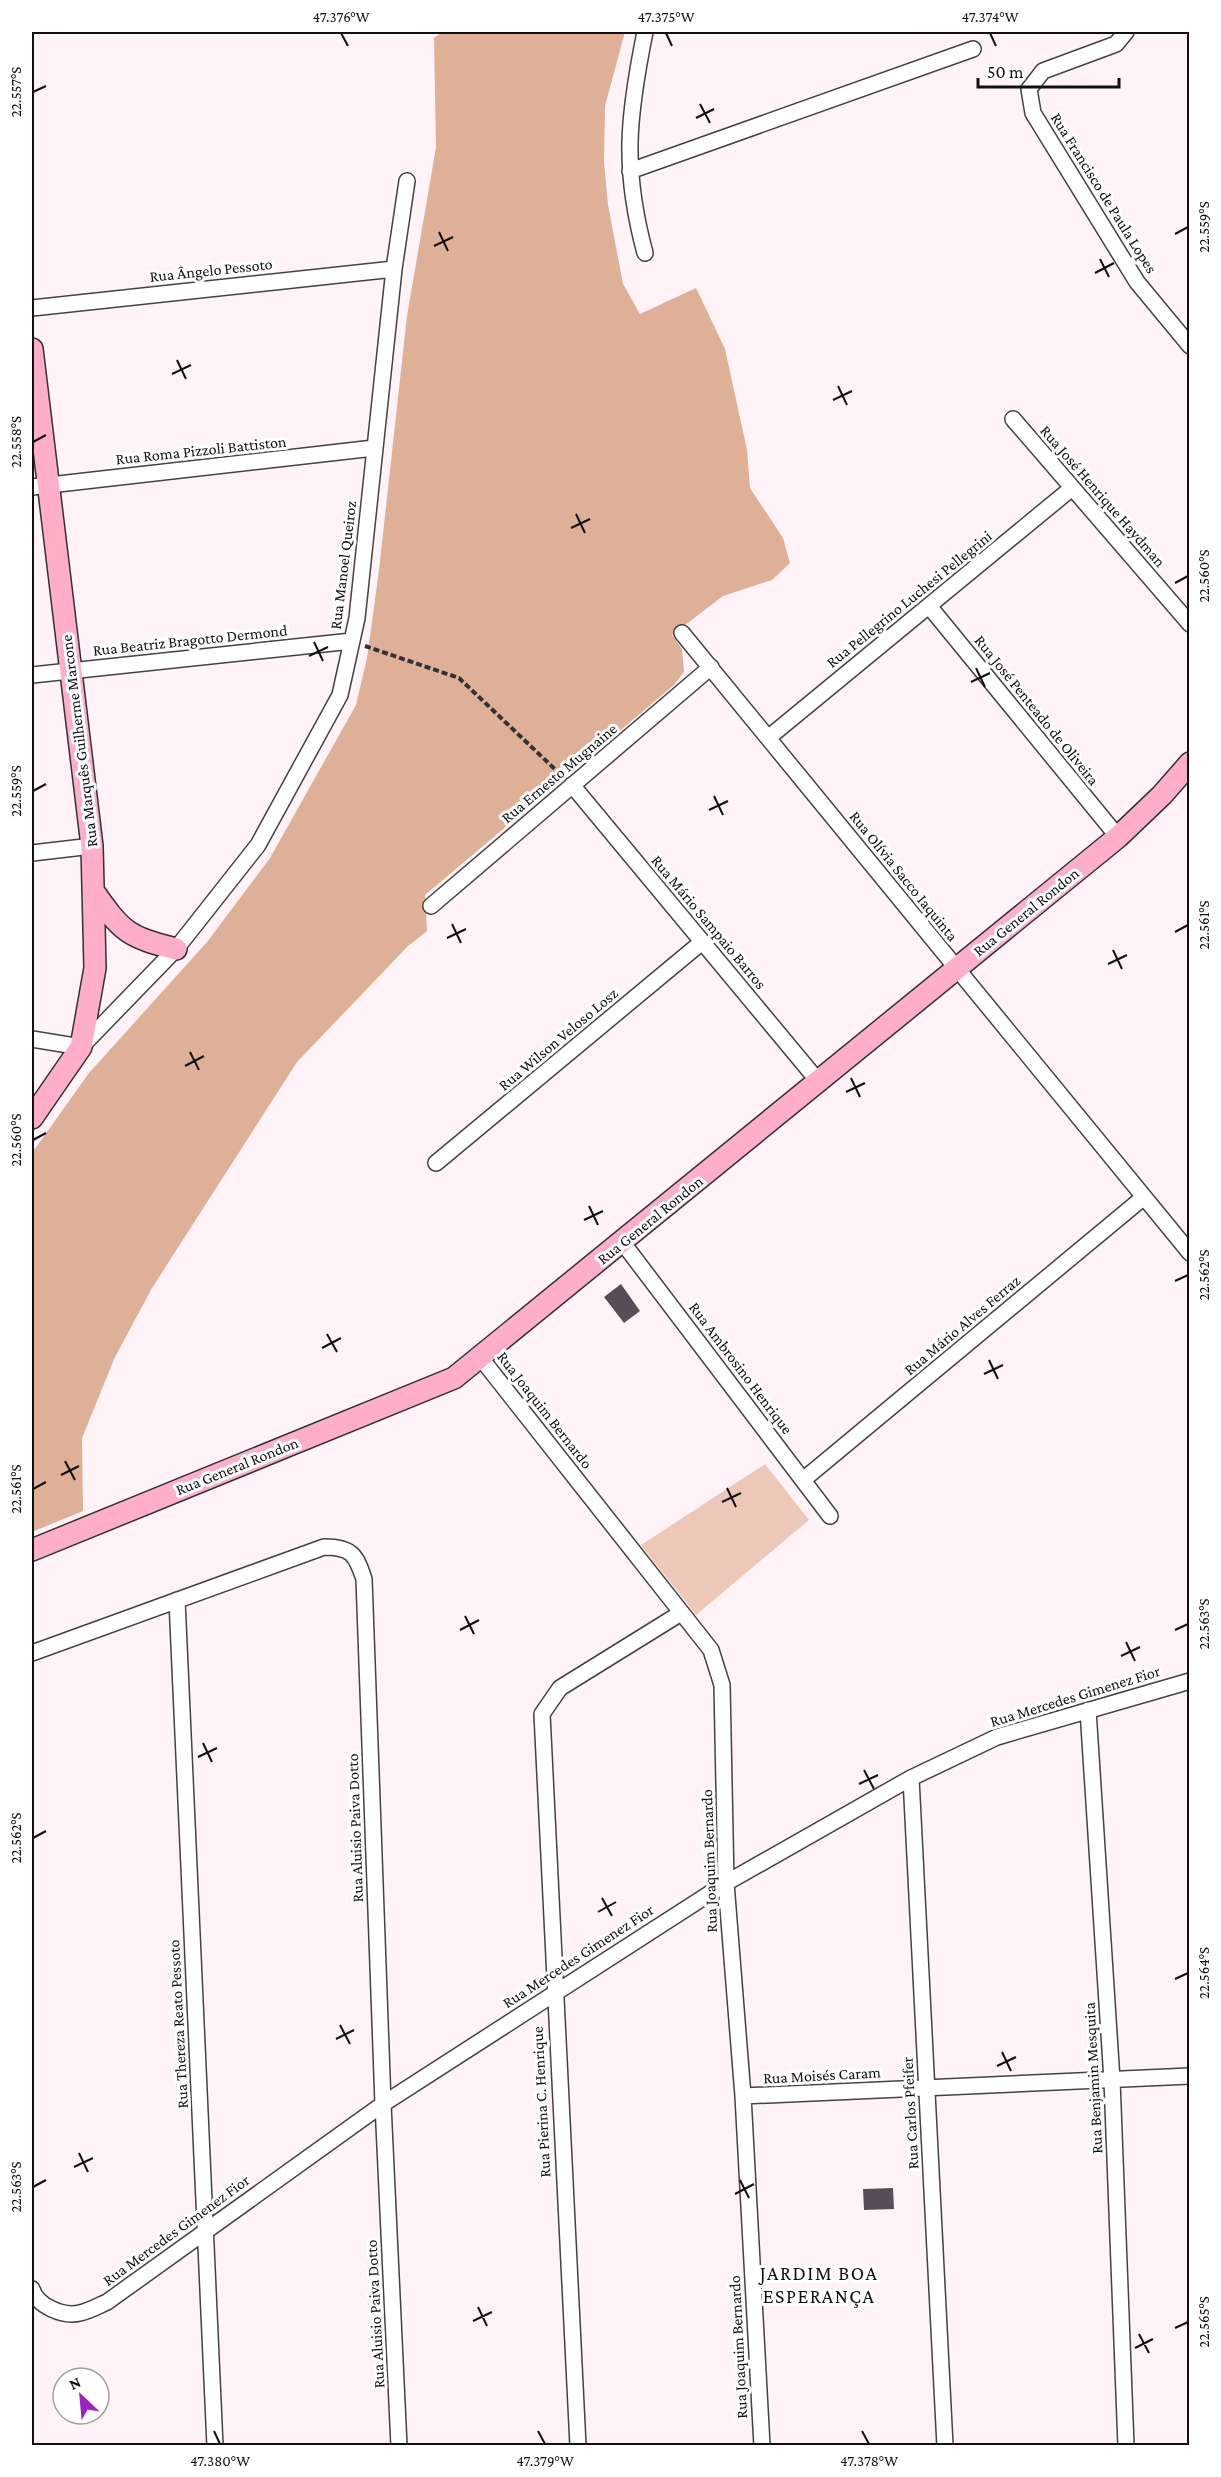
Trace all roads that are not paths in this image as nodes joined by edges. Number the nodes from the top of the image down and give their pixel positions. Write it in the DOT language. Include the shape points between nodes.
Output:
graph roads {
  1 [pos="645,32"];
  2 [pos="1126,32"];
  3 [pos="973,49"];
  4 [pos="630,171"];
  5 [pos="407,181"];
  6 [pos="645,252"];
  7 [pos="394,269"];
  8 [pos="32,308"];
  9 [pos="1190,346"];
  10 [pos="32,349"];
  11 [pos="1013,419"];
  12 [pos="375,448"];
  13 [pos="40,486"];
  14 [pos="1072,488"];
  15 [pos="929,606"];
  16 [pos="1190,624"];
  17 [pos="682,633"];
  18 [pos="352,641"];
  19 [pos="711,667"];
  20 [pos="71,671"];
  21 [pos="32,675"];
  22 [pos="768,738"];
  23 [pos="1190,763"];
  24 [pos="572,785"];
  25 [pos="1118,837"];
  26 [pos="92,846"];
  27 [pos="32,853"];
  28 [pos="94,892"];
  29 [pos="430,906"];
  30 [pos="702,942"];
  31 [pos="176,949"];
  32 [pos="957,968"];
  33 [pos="32,1039"];
  34 [pos="81,1047"];
  35 [pos="818,1081"];
  36 [pos="32,1118"];
  37 [pos="436,1163"];
  38 [pos="1144,1197"];
  39 [pos="623,1243"];
  40 [pos="1190,1253"];
  41 [pos="480,1357"];
  42 [pos="803,1480"];
  43 [pos="830,1516"];
  44 [pos="32,1550"];
  45 [pos="177,1600"];
  46 [pos="681,1614"];
  47 [pos="32,1653"];
  48 [pos="1190,1681"];
  49 [pos="1088,1710"];
  50 [pos="911,1778"];
  51 [pos="726,1882"];
  52 [pos="554,1993"];
  53 [pos="1190,2076"];
  54 [pos="1112,2080"];
  55 [pos="927,2088"];
  56 [pos="743,2096"];
  57 [pos="383,2103"];
  58 [pos="206,2232"];
  59 [pos="32,2289"];
  60 [pos="215,2445"];
  61 [pos="399,2445"];
  62 [pos="578,2445"];
  63 [pos="762,2445"];
  64 [pos="945,2445"];
  65 [pos="1126,2445"];
  1 -- 4 [label="street" via="631,98"];
  2 -- 9 [label="street, Rua Francisco de Paula Lopes" via="1116,44 1043,71 1029,89 1034,113 1137,282"];
  3 -- 4 [label="street"];
  4 -- 6 [label="street"];
  5 -- 7 [label="street, Rua Manoel Queiroz"];
  7 -- 8 [label="street, Rua Ângelo Pessoto"];
  7 -- 12 [label="street, Rua Manoel Queiroz"];
  10 -- 13 [label="street, Rua Marquês Guilherme Marcone"];
  11 -- 14 [label="street, Rua José Henrique Haydman"];
  12 -- 13 [label="street, Rua Roma Pizzoli Battiston"];
  12 -- 18 [label="street, Rua Manoel Queiroz"];
  13 -- 20 [label="street, Rua Marquês Guilherme Marcone"];
  14 -- 15 [label="street, Rua Pellegrino Luchesi Pellegrini"];
  14 -- 16 [label="street, Rua José Henrique Haydman"];
  15 -- 22 [label="street, Rua Pellegrino Luchesi Pellegrini"];
  15 -- 25 [label="street, Rua José Penteado de Oliveira"];
  17 -- 19 [label="street, Rua Olívia Sacco Iaquinta"];
  18 -- 20 [label="street, Rua Beatriz Bragotto Dermond"];
  18 -- 31 [label="street, Rua Manoel Queiroz" via="340,695 258,845"];
  19 -- 22 [label="street, Rua Olívia Sacco Iaquinta"];
  19 -- 24 [label="street, Rua Ernesto Mugnaine"];
  20 -- 21 [label="street, Rua Beatriz Bragotto Dermond"];
  20 -- 26 [label="street, Rua Marquês Guilherme Marcone"];
  22 -- 32 [label="street, Rua Olívia Sacco Iaquinta"];
  23 -- 25 [label="street, Rua General Rondon"];
  24 -- 29 [label="street, Rua Ernesto Mugnaine"];
  24 -- 30 [label="street, Rua Mário Sampaio Barros"];
  25 -- 32 [label="street, Rua General Rondon"];
  26 -- 27 [label="street"];
  26 -- 28 [label="street, Rua Marquês Guilherme Marcone"];
  28 -- 31 [label="street" via="116,922 140,940"];
  28 -- 34 [label="street, Rua Marquês Guilherme Marcone" via="95,968"];
  30 -- 35 [label="street, Rua Mário Sampaio Barros"];
  30 -- 37 [label="street, Rua Wilson Veloso Losz"];
  31 -- 34 [label="street, Rua Manoel Queiroz"];
  32 -- 35 [label="street, Rua General Rondon"];
  32 -- 38 [label="street, Rua Olívia Sacco Iaquinta"];
  33 -- 34 [label="street"];
  34 -- 36 [label="street, Rua Marquês Guilherme Marcone"];
  35 -- 39 [label="street, Rua General Rondon"];
  38 -- 40 [label="street, Rua Olívia Sacco Iaquinta"];
  38 -- 42 [label="street, Rua Mário Alves Ferraz"];
  39 -- 41 [label="street, Rua General Rondon"];
  39 -- 42 [label="street, Rua Ambrosino Henrique"];
  41 -- 44 [label="street, Rua General Rondon" via="454,1378"];
  41 -- 46 [label="street, Rua Joaquim Bernardo"];
  42 -- 43 [label="street, Rua Ambrosino Henrique"];
  45 -- 47 [label="street, Rua Aluisio Paiva Dotto"];
  45 -- 57 [label="street, Rua Aluisio Paiva Dotto" via="324,1547 342,1547 358,1558 364,1579"];
  45 -- 58 [label="street, Rua Thereza Reato Pessoto"];
  46 -- 51 [label="street, Rua Joaquim Bernardo" via="711,1650 722,1685"];
  46 -- 52 [label="street, Rua Pierina C. Henrique" via="560,1688 542,1714"];
  48 -- 49 [label="street, Rua Mercedes Gimenez Fior"];
  49 -- 50 [label="street, Rua Mercedes Gimenez Fior" via="997,1737"];
  49 -- 54 [label="street, Rua Benjamin Mesquita"];
  50 -- 51 [label="street, Rua Mercedes Gimenez Fior"];
  50 -- 55 [label="street, Rua Carlos Pfeifer"];
  51 -- 52 [label="street, Rua Mercedes Gimenez Fior"];
  51 -- 56 [label="street, Rua Joaquim Bernardo"];
  52 -- 57 [label="street, Rua Mercedes Gimenez Fior"];
  52 -- 62 [label="street, Rua Pierina C. Henrique"];
  53 -- 54 [label="street, Rua Moisés Caram"];
  54 -- 55 [label="street, Rua Moisés Caram"];
  54 -- 65 [label="street, Rua Benjamin Mesquita"];
  55 -- 56 [label="street, Rua Moisés Caram"];
  55 -- 64 [label="street, Rua Carlos Pfeifer"];
  56 -- 63 [label="street, Rua Joaquim Bernardo"];
  57 -- 58 [label="street, Rua Mercedes Gimenez Fior"];
  57 -- 61 [label="street, Rua Aluisio Paiva Dotto"];
  58 -- 59 [label="street, Rua Mercedes Gimenez Fior" via="107,2302 78,2314 51,2310 34,2296"];
  58 -- 60 [label="street, Rua Thereza Reato Pessoto"];
}
